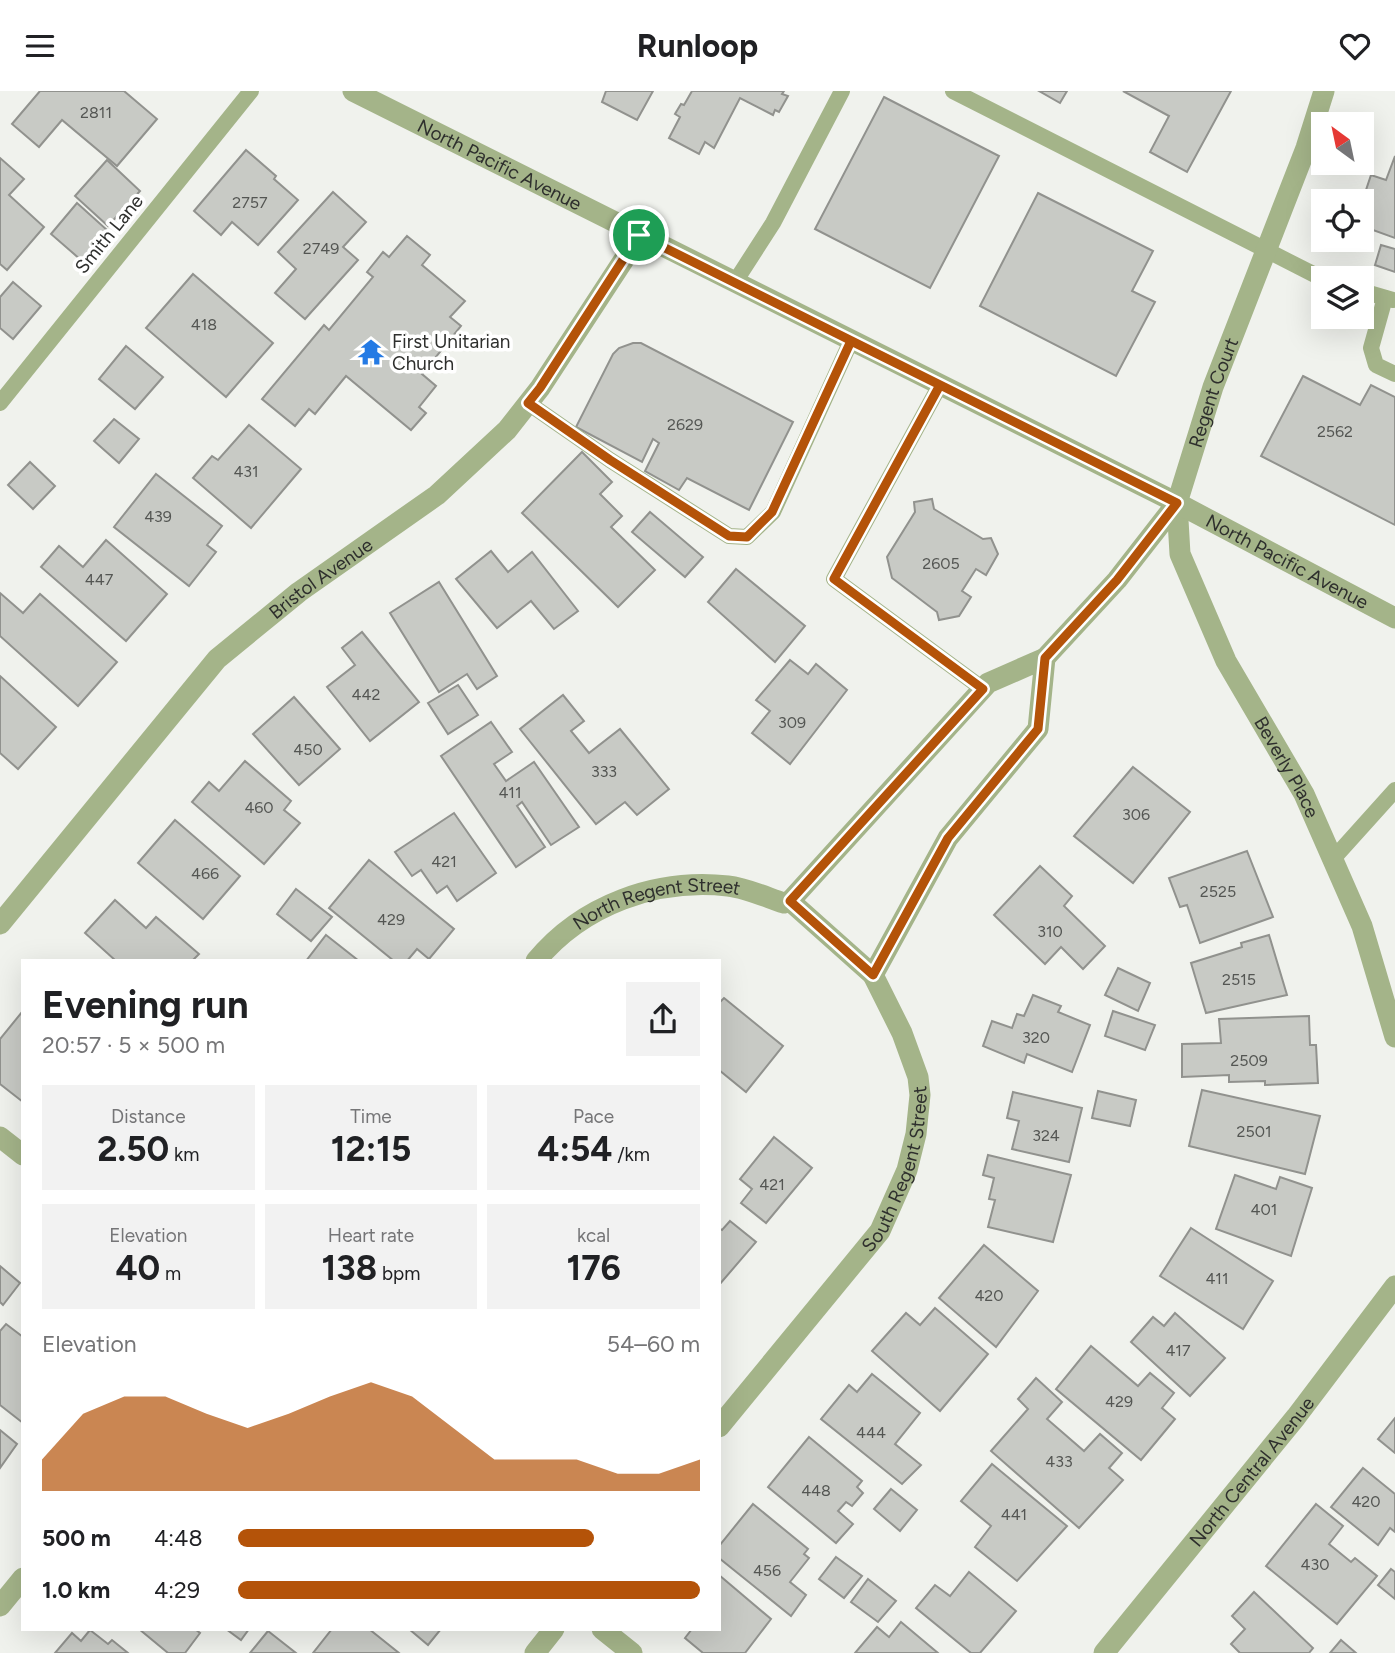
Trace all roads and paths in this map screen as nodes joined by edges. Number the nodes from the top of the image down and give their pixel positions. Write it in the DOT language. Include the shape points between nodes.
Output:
graph roads {
  1 [pos="251,91"];
  2 [pos="352,91"];
  3 [pos="842,91"];
  4 [pos="953,91"];
  5 [pos="1324,91"];
  6 [pos="639,235"];
  7 [pos="1266,252"];
  8 [pos="1311,273"];
  9 [pos="735,282"];
  10 [pos="1390,299"];
  11 [pos="851,341"];
  12 [pos="1395,373"];
  13 [pos="940,385"];
  14 [pos="0,403"];
  15 [pos="528,403"];
  16 [pos="1177,503"];
  17 [pos="1395,618"];
  18 [pos="1045,658"];
  19 [pos="983,689"];
  20 [pos="1395,790"];
  21 [pos="1333,859"];
  22 [pos="790,901"];
  23 [pos="0,924"];
  24 [pos="538,959"];
  25 [pos="873,975"];
  26 [pos="1388,987"];
  27 [pos="1395,1037"];
  28 [pos="0,1137"];
  29 [pos="21,1153"];
  30 [pos="1395,1286"];
  31 [pos="721,1425"];
  32 [pos="21,1580"];
  33 [pos="0,1606"];
  34 [pos="552,1631"];
  35 [pos="604,1631"];
  36 [pos="534,1653"];
  37 [pos="632,1653"];
  38 [pos="1104,1653"];
  1 -- 14 [label="lane, Smith Lane"];
  2 -- 6 [label="street, North Pacific Avenue"];
  3 -- 9 [label="lane" via="773,223"];
  4 -- 7 [label="lane"];
  5 -- 7 [label="street, Regent Court"];
  6 -- 9 [label="street, North Pacific Avenue"];
  6 -- 15 [label="street, Bristol Avenue"];
  7 -- 8 [label="lane"];
  7 -- 16 [label="street, Regent Court" via="1213,387"];
  9 -- 11 [label="street, North Pacific Avenue"];
  10 -- 12 [label="lane" via="1371,348 1376,365"];
  11 -- 13 [label="street, North Pacific Avenue"];
  11 -- 15 [label="lane" via="772,512 747,537 729,536"];
  13 -- 16 [label="street, North Pacific Avenue"];
  13 -- 19 [label="lane" via="834,579"];
  15 -- 23 [label="street, Bristol Avenue" via="507,430 437,495 299,592 217,659"];
  16 -- 17 [label="street, North Pacific Avenue"];
  16 -- 18 [label="street, Regent Court" via="1117,580"];
  16 -- 21 [label="street, Beverly Place" via="1180,554 1226,661 1304,794"];
  18 -- 19 [label="street, Regent Court"];
  18 -- 25 [label="street" via="1038,729 948,838"];
  19 -- 22 [label="street, Regent Court"];
  20 -- 21 [label="lane"];
  21 -- 26 [label="street, Beverly Place"];
  22 -- 24 [label="street, North Regent Street" via="730,887 653,889 620,899 574,924"];
  22 -- 25 [label="street, South Regent Street"];
  25 -- 31 [label="street, South Regent Street" via="918,1077 916,1135 907,1170 880,1231"];
  26 -- 27 [label="street, Beverly Place"];
  28 -- 29 [label="street"];
  30 -- 38 [label="street, North Central Avenue" via="1296,1417"];
  32 -- 33 [label="street"];
  34 -- 36 [label="street"];
  35 -- 37 [label="street"];
}
